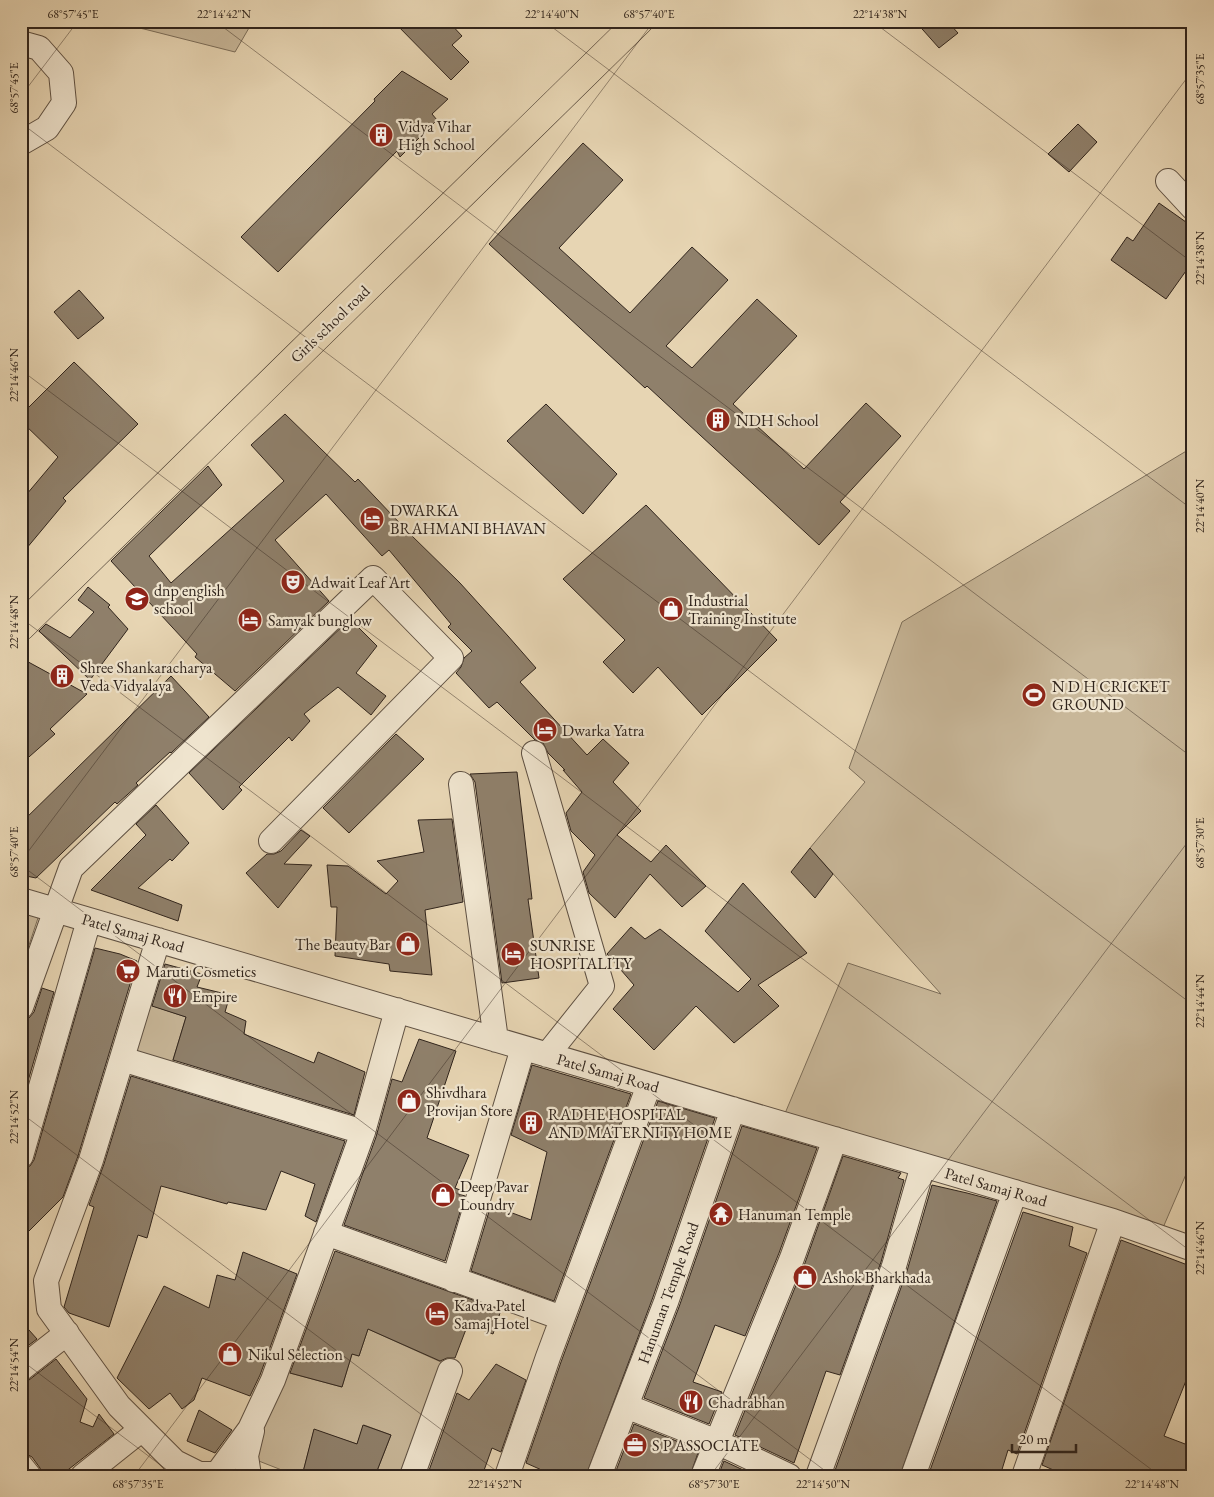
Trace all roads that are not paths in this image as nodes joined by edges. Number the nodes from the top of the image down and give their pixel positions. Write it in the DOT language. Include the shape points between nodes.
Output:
graph roads {
  1 [pos="639,21"];
  2 [pos="21,42"];
  3 [pos="21,143"];
  4 [pos="1168,181"];
  5 [pos="1193,208"];
  6 [pos="21,627"];
  7 [pos="534,754"];
  8 [pos="461,784"];
  9 [pos="271,841"];
  10 [pos="21,900"];
  11 [pos="55,910"];
  12 [pos="89,920"];
  13 [pos="158,940"];
  14 [pos="21,1007"];
  15 [pos="397,1010"];
  16 [pos="496,1040"];
  17 [pos="523,1048"];
  18 [pos="547,1055"];
  19 [pos="122,1059"];
  20 [pos="649,1085"];
  21 [pos="733,1109"];
  22 [pos="362,1132"];
  23 [pos="835,1140"];
  24 [pos="21,1156"];
  25 [pos="923,1165"];
  26 [pos="1016,1192"];
  27 [pos="1113,1221"];
  28 [pos="326,1233"];
  29 [pos="1193,1250"];
  30 [pos="454,1280"];
  31 [pos="562,1318"];
  32 [pos="67,1333"];
  33 [pos="21,1369"];
  34 [pos="450,1371"];
  35 [pos="626,1406"];
  36 [pos="257,1414"];
  37 [pos="142,1429"];
  38 [pos="717,1442"];
  39 [pos="21,1466"];
  40 [pos="179,1469"];
  41 [pos="513,1474"];
  42 [pos="215,1475"];
  43 [pos="28,1476"];
  44 [pos="84,1476"];
  45 [pos="244,1476"];
  46 [pos="249,1476"];
  47 [pos="412,1476"];
  48 [pos="599,1476"];
  49 [pos="703,1476"];
  50 [pos="789,1476"];
  51 [pos="818,1476"];
  52 [pos="913,1476"];
  53 [pos="1024,1476"];
  1 -- 6 [label="main road, Girls school road"];
  2 -- 3 [label="street" via="38,48 61,73 64,103 47,128"];
  4 -- 5 [label="street"];
  7 -- 18 [label="street" via="602,986"];
  8 -- 16 [label="street"];
  9 -- 11 [label="street" via="451,658 373,578 71,868"];
  10 -- 11 [label="street, Patel Samaj Road"];
  11 -- 12 [label="street, Patel Samaj Road"];
  11 -- 14 [label="street"];
  12 -- 13 [label="street, Patel Samaj Road"];
  12 -- 24 [label="street"];
  13 -- 15 [label="street, Patel Samaj Road"];
  13 -- 19 [label="street"];
  15 -- 16 [label="street, Patel Samaj Road"];
  15 -- 22 [label="street"];
  16 -- 17 [label="street, Patel Samaj Road"];
  17 -- 18 [label="street, Patel Samaj Road"];
  17 -- 30 [label="street"];
  18 -- 20 [label="street, Patel Samaj Road"];
  19 -- 22 [label="street"];
  19 -- 32 [label="street" via="91,1160 46,1281 50,1308"];
  20 -- 21 [label="street, Patel Samaj Road"];
  20 -- 31 [label="street"];
  21 -- 23 [label="street, Patel Samaj Road"];
  21 -- 35 [label="street, Hanuman Temple Road"];
  22 -- 28 [label="street"];
  23 -- 25 [label="street, Patel Samaj Road"];
  23 -- 38 [label="street" via="792,1258"];
  25 -- 26 [label="street, Patel Samaj Road"];
  25 -- 51 [label="street" via="894,1266"];
  26 -- 27 [label="street, Patel Samaj Road"];
  26 -- 52 [label="street"];
  27 -- 29 [label="street, Patel Samaj Road"];
  27 -- 53 [label="street"];
  28 -- 30 [label="street"];
  28 -- 36 [label="street" via="273,1380"];
  30 -- 31 [label="street"];
  31 -- 41 [label="street"];
  32 -- 33 [label="street"];
  32 -- 37 [label="street" via="119,1406"];
  34 -- 47 [label="street"];
  35 -- 38 [label="street"];
  35 -- 48 [label="street, Hanuman Temple Road"];
  36 -- 42 [label="street" via="250,1429"];
  36 -- 46 [label="street" via="246,1456"];
  37 -- 40 [label="street"];
  37 -- 44 [label="street"];
  38 -- 49 [label="street"];
  38 -- 50 [label="street"];
  39 -- 43 [label="street"];
  40 -- 42 [label="street"];
  42 -- 45 [label="street" via="228,1471"];
}
